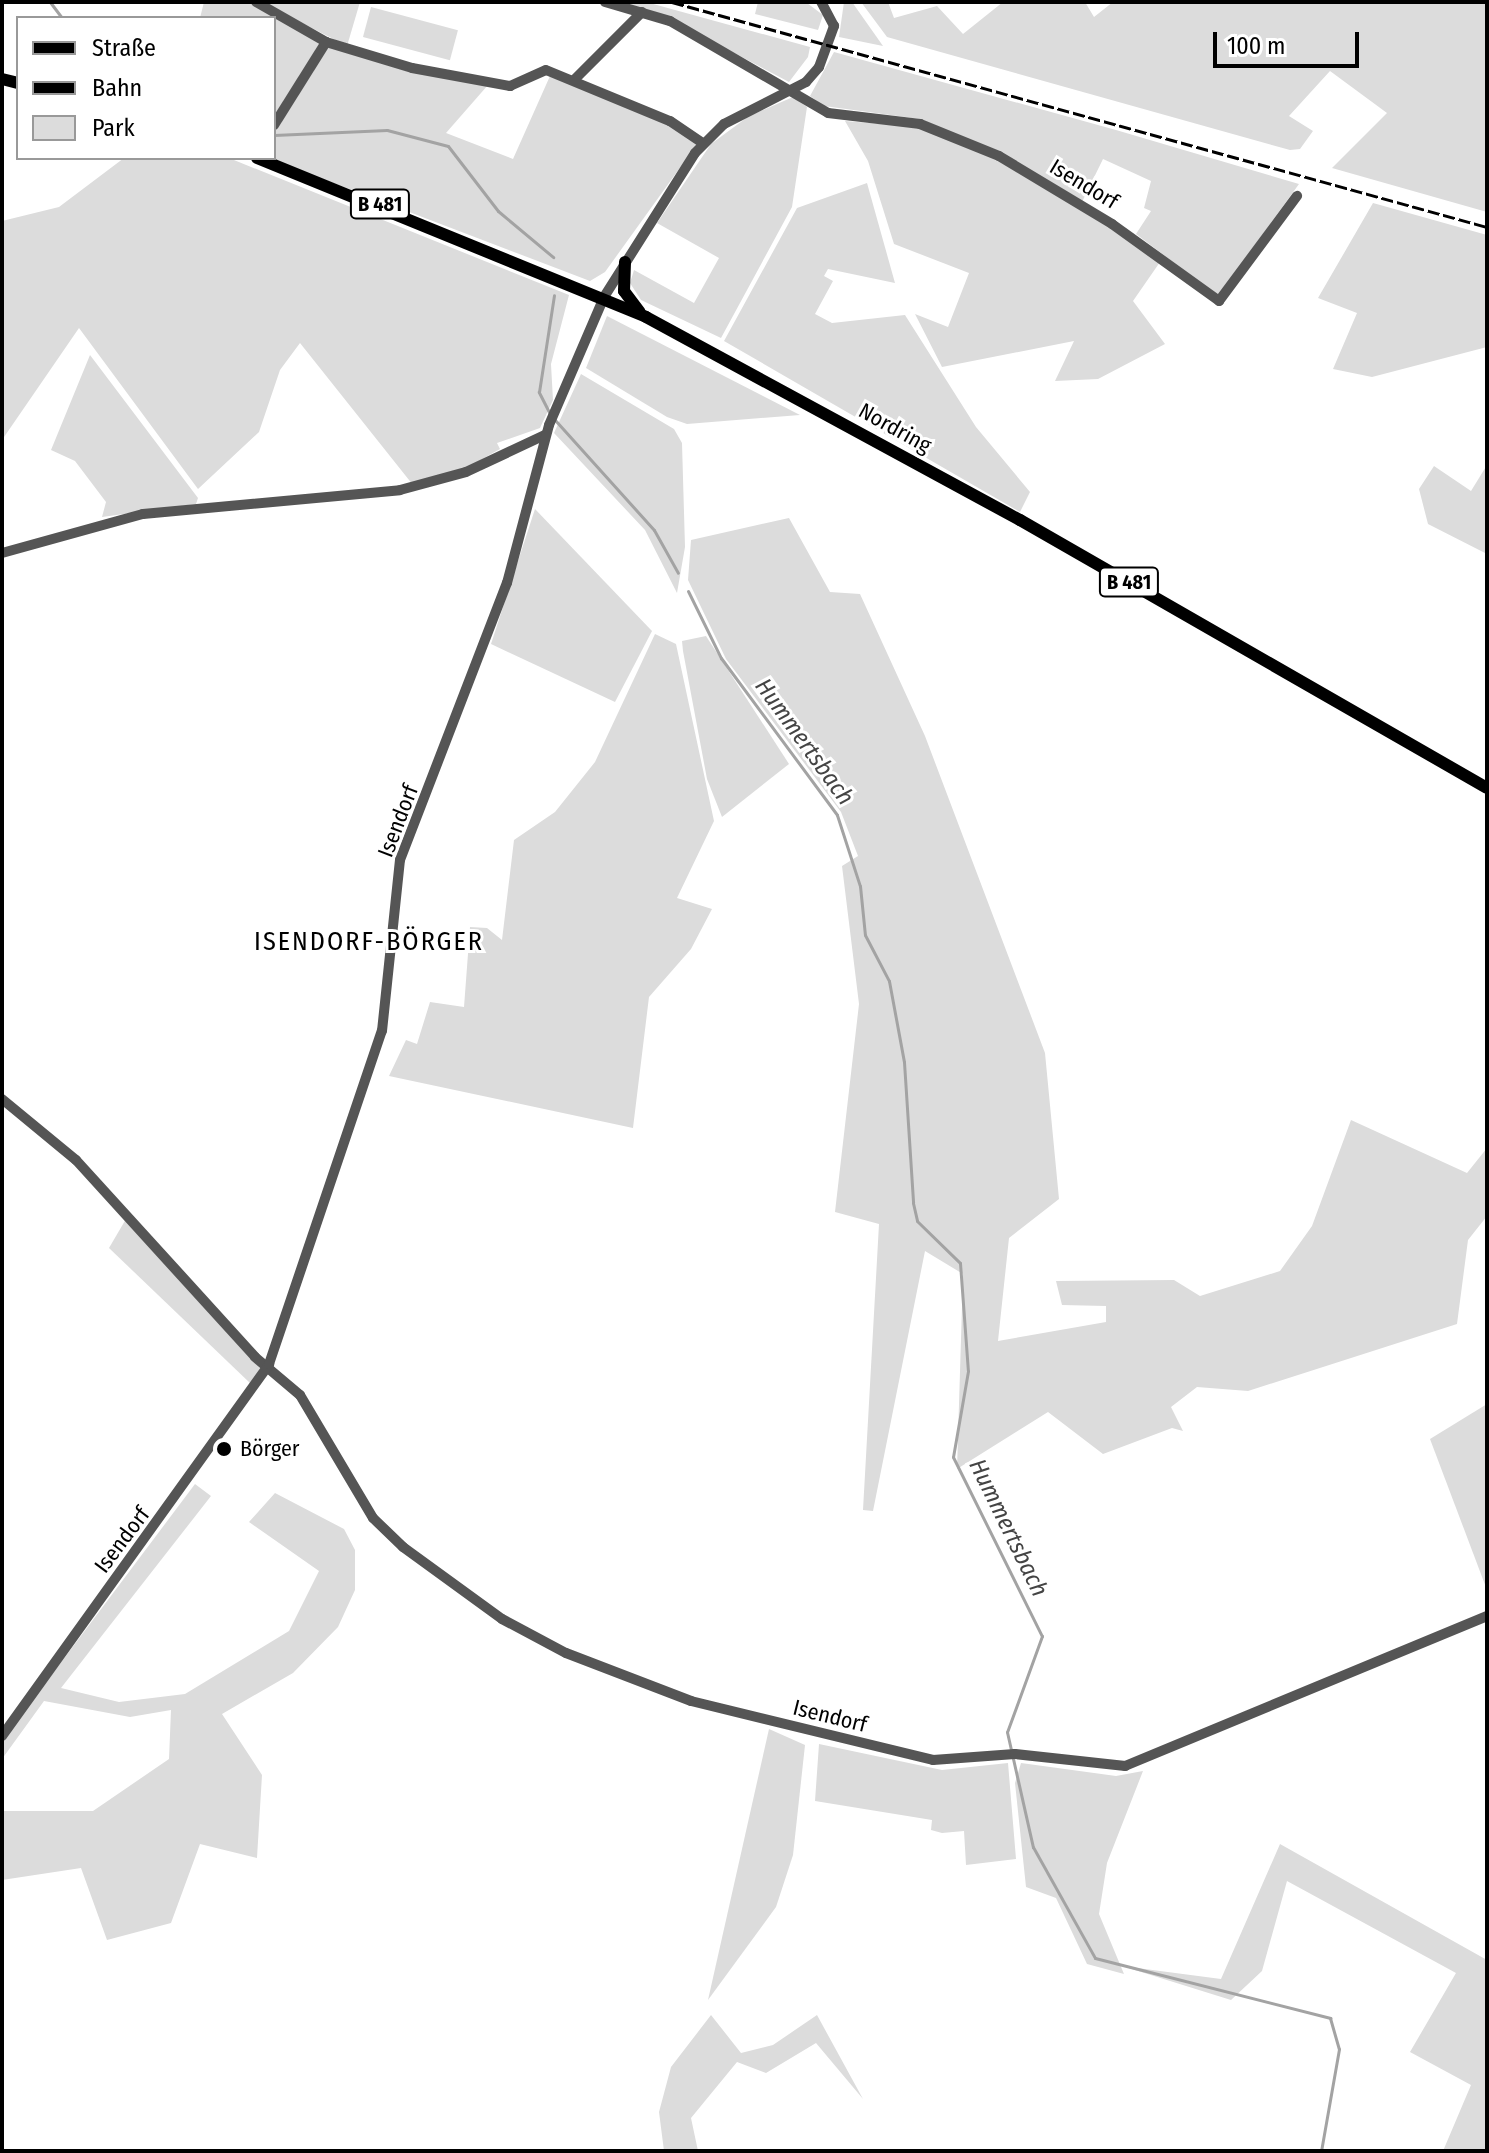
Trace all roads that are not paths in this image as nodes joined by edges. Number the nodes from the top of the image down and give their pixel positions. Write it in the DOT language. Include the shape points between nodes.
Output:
graph roads {
  1 [pos="256,2"];
  2 [pos="605,2"];
  3 [pos="825,3"];
  4 [pos="642,12"];
  5 [pos="326,42"];
  6 [pos="574,80"];
  7 [pos="792,89"];
  8 [pos="276,122"];
  9 [pos="703,143"];
  10 [pos="262,160"];
  11 [pos="1297,196"];
  12 [pos="625,262"];
  13 [pos="604,297"];
  14 [pos="646,317"];
  15 [pos="547,430"];
  16 [pos="2,553"];
  17 [pos="1487,788"];
  18 [pos="2,1099"];
  19 [pos="269,1364"];
  20 [pos="1487,1616"];
  21 [pos="2,1736"];
  1 -- 5 [label="street"];
  2 -- 4 [label="street"];
  3 -- 7 [label="street, Isendorf" via="834,26 823,58"];
  4 -- 6 [label="street"];
  4 -- 7 [label="street"];
  5 -- 6 [label="street" via="510,86 546,70"];
  5 -- 8 [label="street"];
  6 -- 9 [label="street" via="670,121"];
  7 -- 9 [label="street, Isendorf" via="734,117"];
  7 -- 11 [label="street, Isendorf" via="828,113 920,124 999,156 1112,224 1219,301"];
  9 -- 12 [label="street, Isendorf"];
  10 -- 13 [label="main road, Nordring / B 481"];
  12 -- 13 [label="street, Isendorf"];
  12 -- 14 [label="main road" via="624,291"];
  13 -- 14 [label="main road, Nordring / B 481"];
  13 -- 15 [label="street, Isendorf"];
  14 -- 17 [label="main road, Nordring / B 481" via="1020,520"];
  15 -- 16 [label="street" via="466,472 400,490 143,514"];
  15 -- 19 [label="street, Isendorf" via="507,583 400,860 382,1031"];
  18 -- 19 [label="street, Isendorf" via="76,1160"];
  19 -- 20 [label="street, Isendorf" via="315,1413 373,1518 465,1595 566,1653 691,1701 885,1751 933,1760 1015,1754 1103,1766 1137,1763"];
  19 -- 21 [label="street, Isendorf"];
}
